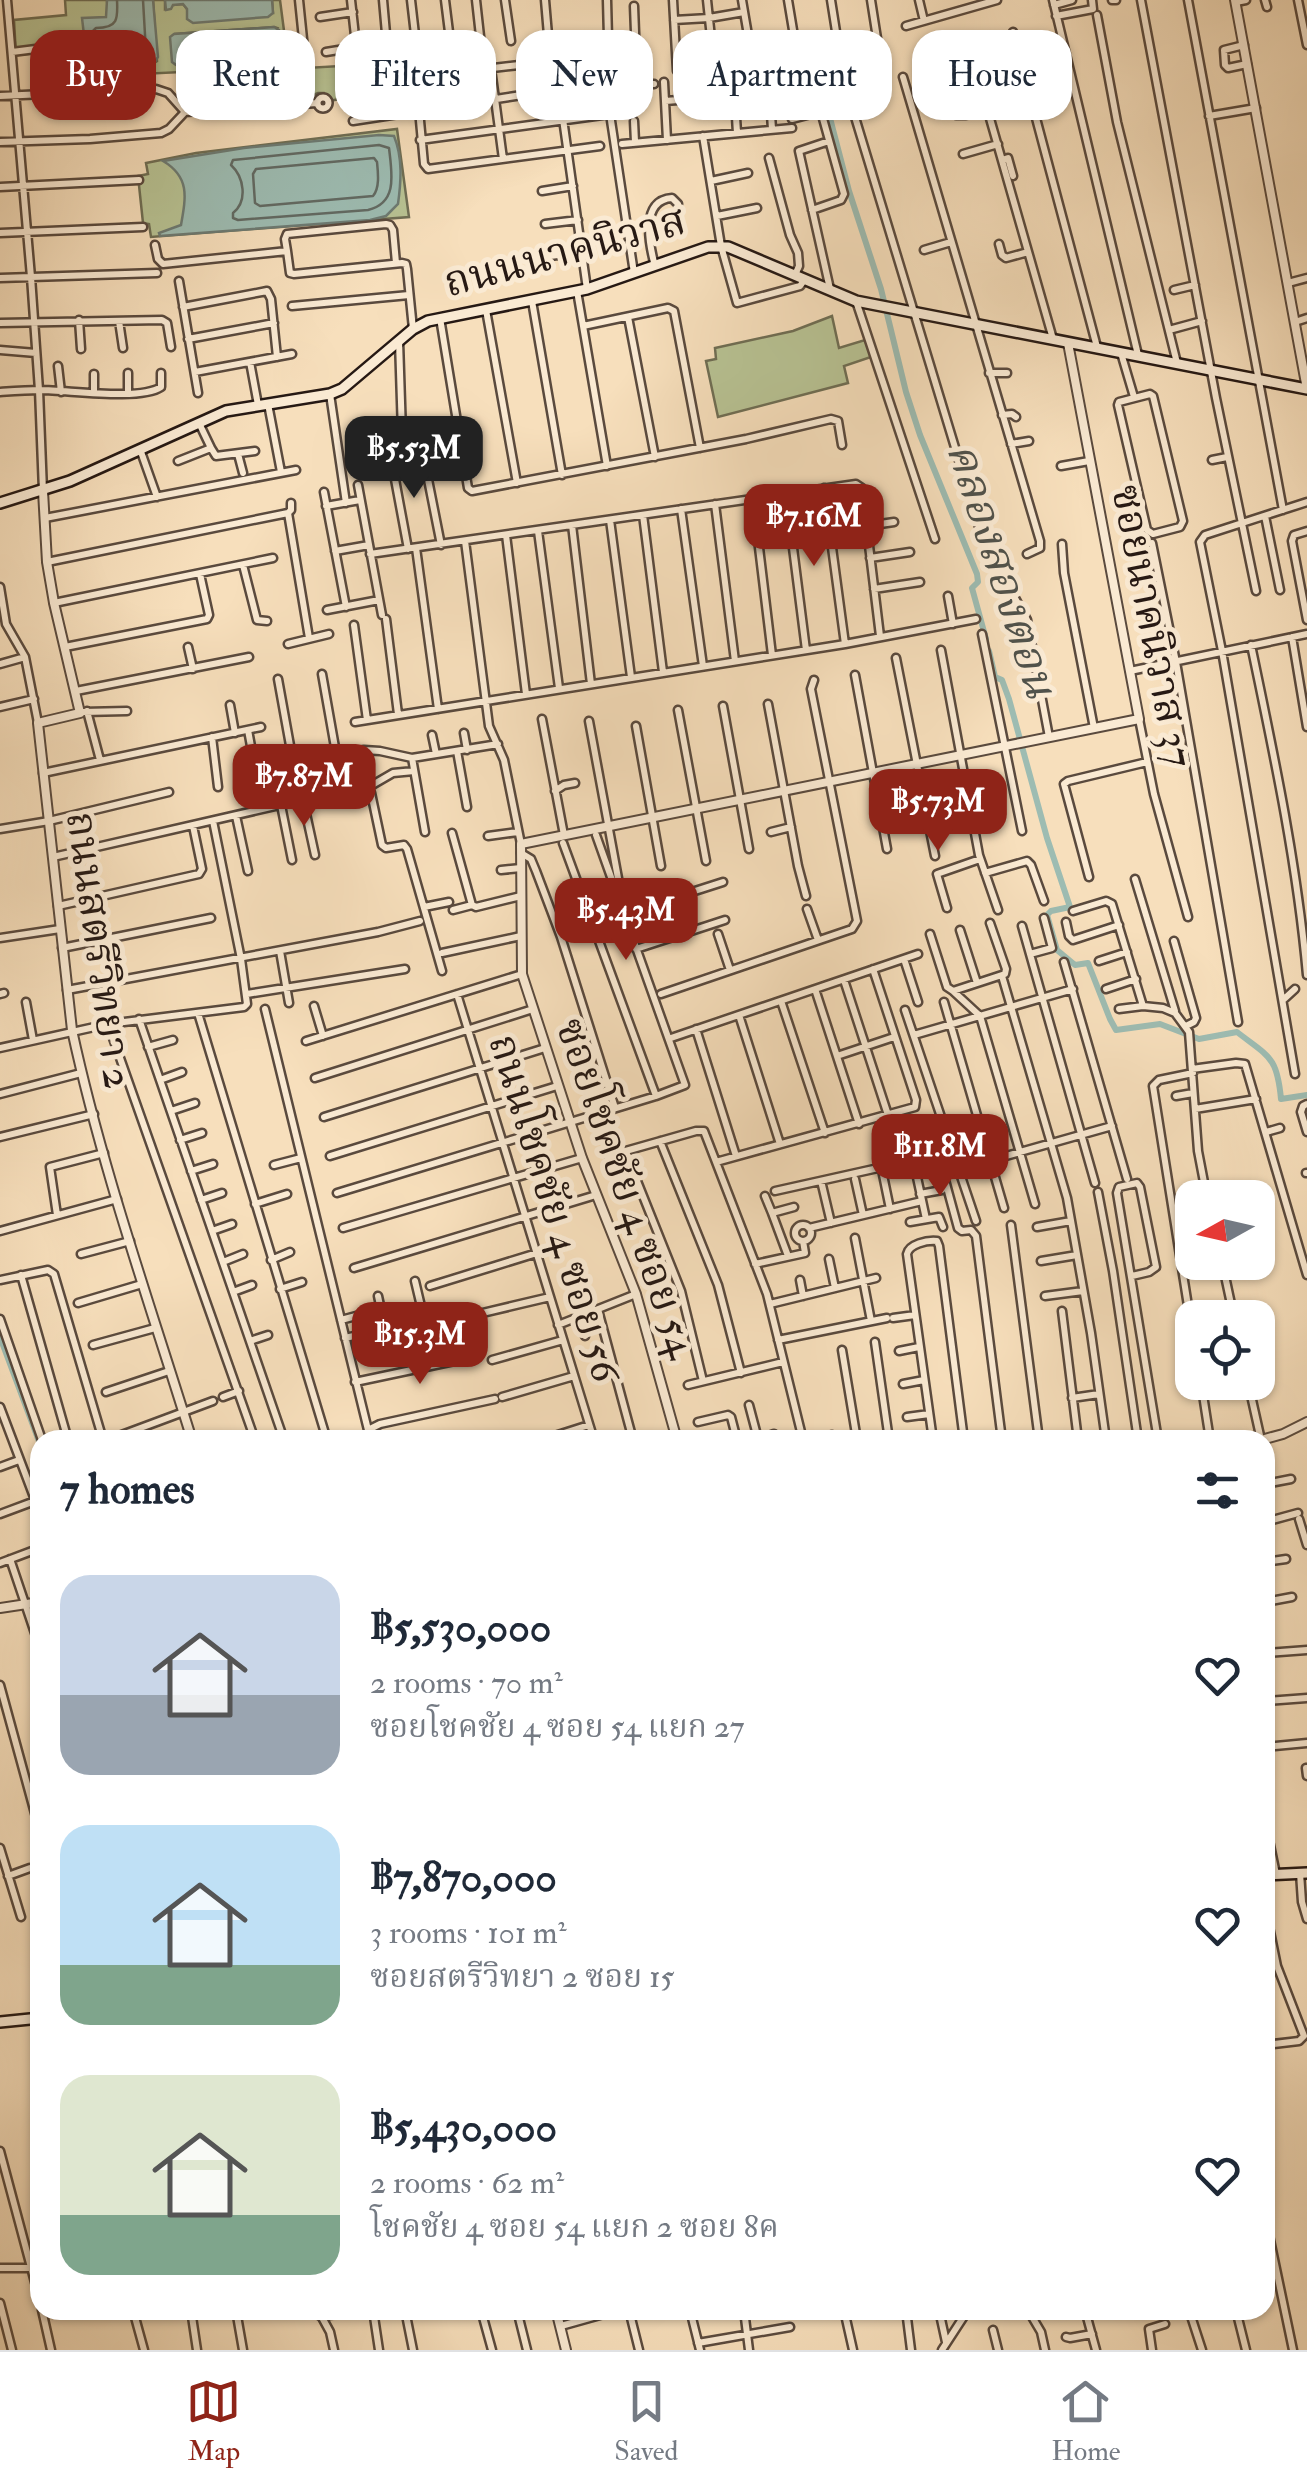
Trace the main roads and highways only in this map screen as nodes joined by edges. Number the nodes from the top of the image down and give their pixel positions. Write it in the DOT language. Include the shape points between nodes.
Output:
graph roads {
  1 [pos="1307,389"];
  2 [pos="0,503"];
  3 [pos="1304,1873"];
  4 [pos="1275,1875"];
  5 [pos="30,2019"];
  6 [pos="0,2022"];
  1 -- 2 [label="main road, ถนนนาคนิวาส" via="856,302 721,246 708,247 582,290 428,321 330,394 226,412"];
  3 -- 4 [label="main road"];
  5 -- 6 [label="main road"];
}
